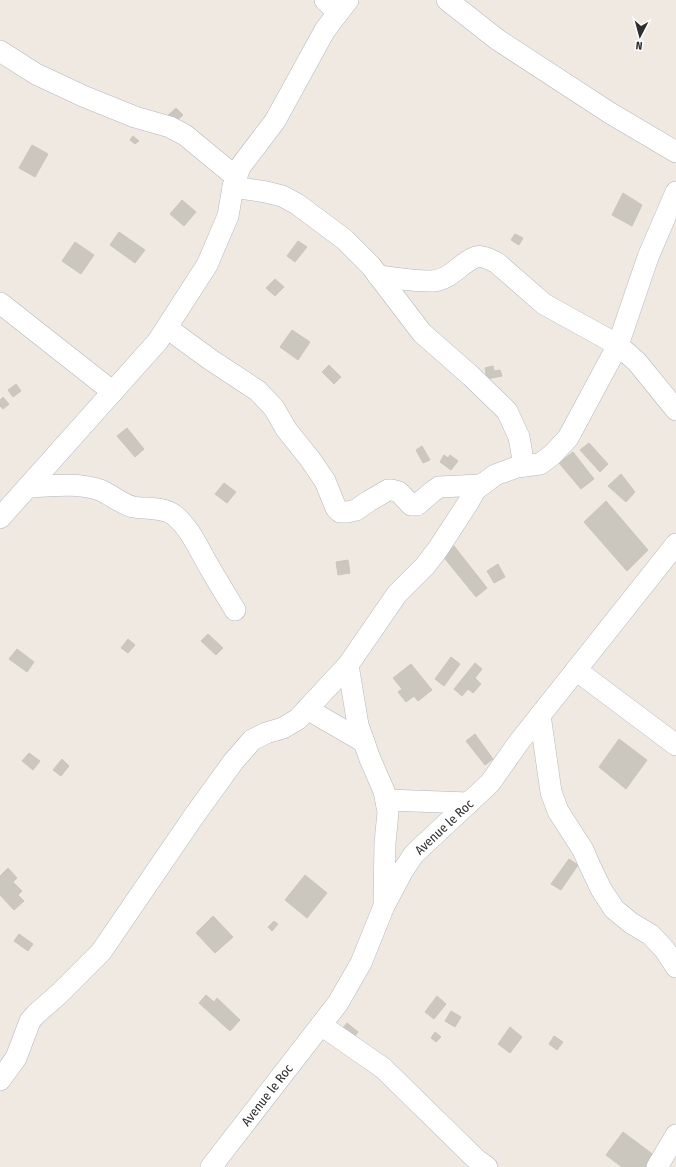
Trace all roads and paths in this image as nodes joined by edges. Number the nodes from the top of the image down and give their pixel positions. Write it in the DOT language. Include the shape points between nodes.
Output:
graph roads {
  1 [pos="447,0"];
  2 [pos="337,4"];
  3 [pos="0,51"];
  4 [pos="676,152"];
  5 [pos="235,182"];
  6 [pos="676,192"];
  7 [pos="378,276"];
  8 [pos="0,303"];
  9 [pos="167,328"];
  10 [pos="618,345"];
  11 [pos="113,392"];
  12 [pos="676,410"];
  13 [pos="524,466"];
  14 [pos="480,485"];
  15 [pos="28,487"];
  16 [pos="0,518"];
  17 [pos="676,544"];
  18 [pos="235,610"];
  19 [pos="348,665"];
  20 [pos="576,670"];
  21 [pos="307,709"];
  22 [pos="540,715"];
  23 [pos="364,742"];
  24 [pos="676,746"];
  25 [pos="386,800"];
  26 [pos="469,803"];
  27 [pos="384,906"];
  28 [pos="676,967"];
  29 [pos="321,1025"];
  30 [pos="1,1076"];
  31 [pos="676,1135"];
  32 [pos="211,1167"];
  33 [pos="486,1167"];
  34 [pos="657,1167"];
  1 -- 4 [label="street" via="498,40 610,113"];
  2 -- 5 [label="street" via="275,121 240,167"];
  3 -- 5 [label="street" via="36,74 83,96 185,135"];
  5 -- 7 [label="street" via="282,196 297,204 344,238"];
  5 -- 9 [label="street" via="228,216 207,265"];
  6 -- 10 [label="street" via="648,257"];
  7 -- 10 [label="street" via="435,281 447,277 477,257 488,258 544,304"];
  7 -- 13 [label="street" via="422,333 507,411 519,437"];
  8 -- 11 [label="street"];
  9 -- 11 [label="street"];
  9 -- 14 [label="street" via="258,391 274,408 286,429 325,481 340,512 356,510 388,490 399,492 414,506 439,487"];
  10 -- 12 [label="street" via="638,362"];
  10 -- 13 [label="street" via="568,438 540,464"];
  11 -- 15 [label="street"];
  13 -- 14 [label="street" via="495,474"];
  14 -- 19 [label="street" via="438,549 397,594"];
  15 -- 16 [label="street"];
  15 -- 18 [label="street" via="88,487 102,491 132,507 173,514 192,537"];
  17 -- 20 [label="street, Avenue le Roc"];
  19 -- 21 [label="street"];
  19 -- 23 [label="street" via="358,724"];
  20 -- 22 [label="street, Avenue le Roc"];
  20 -- 24 [label="street"];
  21 -- 23 [label="street"];
  21 -- 30 [label="street" via="298,719 283,728 252,740 233,762 101,952 30,1021 16,1058"];
  22 -- 26 [label="street, Avenue le Roc" via="490,783"];
  22 -- 28 [label="street" via="551,792 558,811 583,850 601,889 614,909 651,936 665,950"];
  23 -- 25 [label="street"];
  25 -- 26 [label="street"];
  25 -- 27 [label="street" via="388,812"];
  26 -- 27 [label="street, Avenue le Roc" via="414,854"];
  27 -- 29 [label="street, Avenue le Roc" via="361,963 338,1003"];
  29 -- 32 [label="street, Avenue le Roc"];
  29 -- 33 [label="street" via="382,1068"];
  31 -- 34 [label="street"];
}
